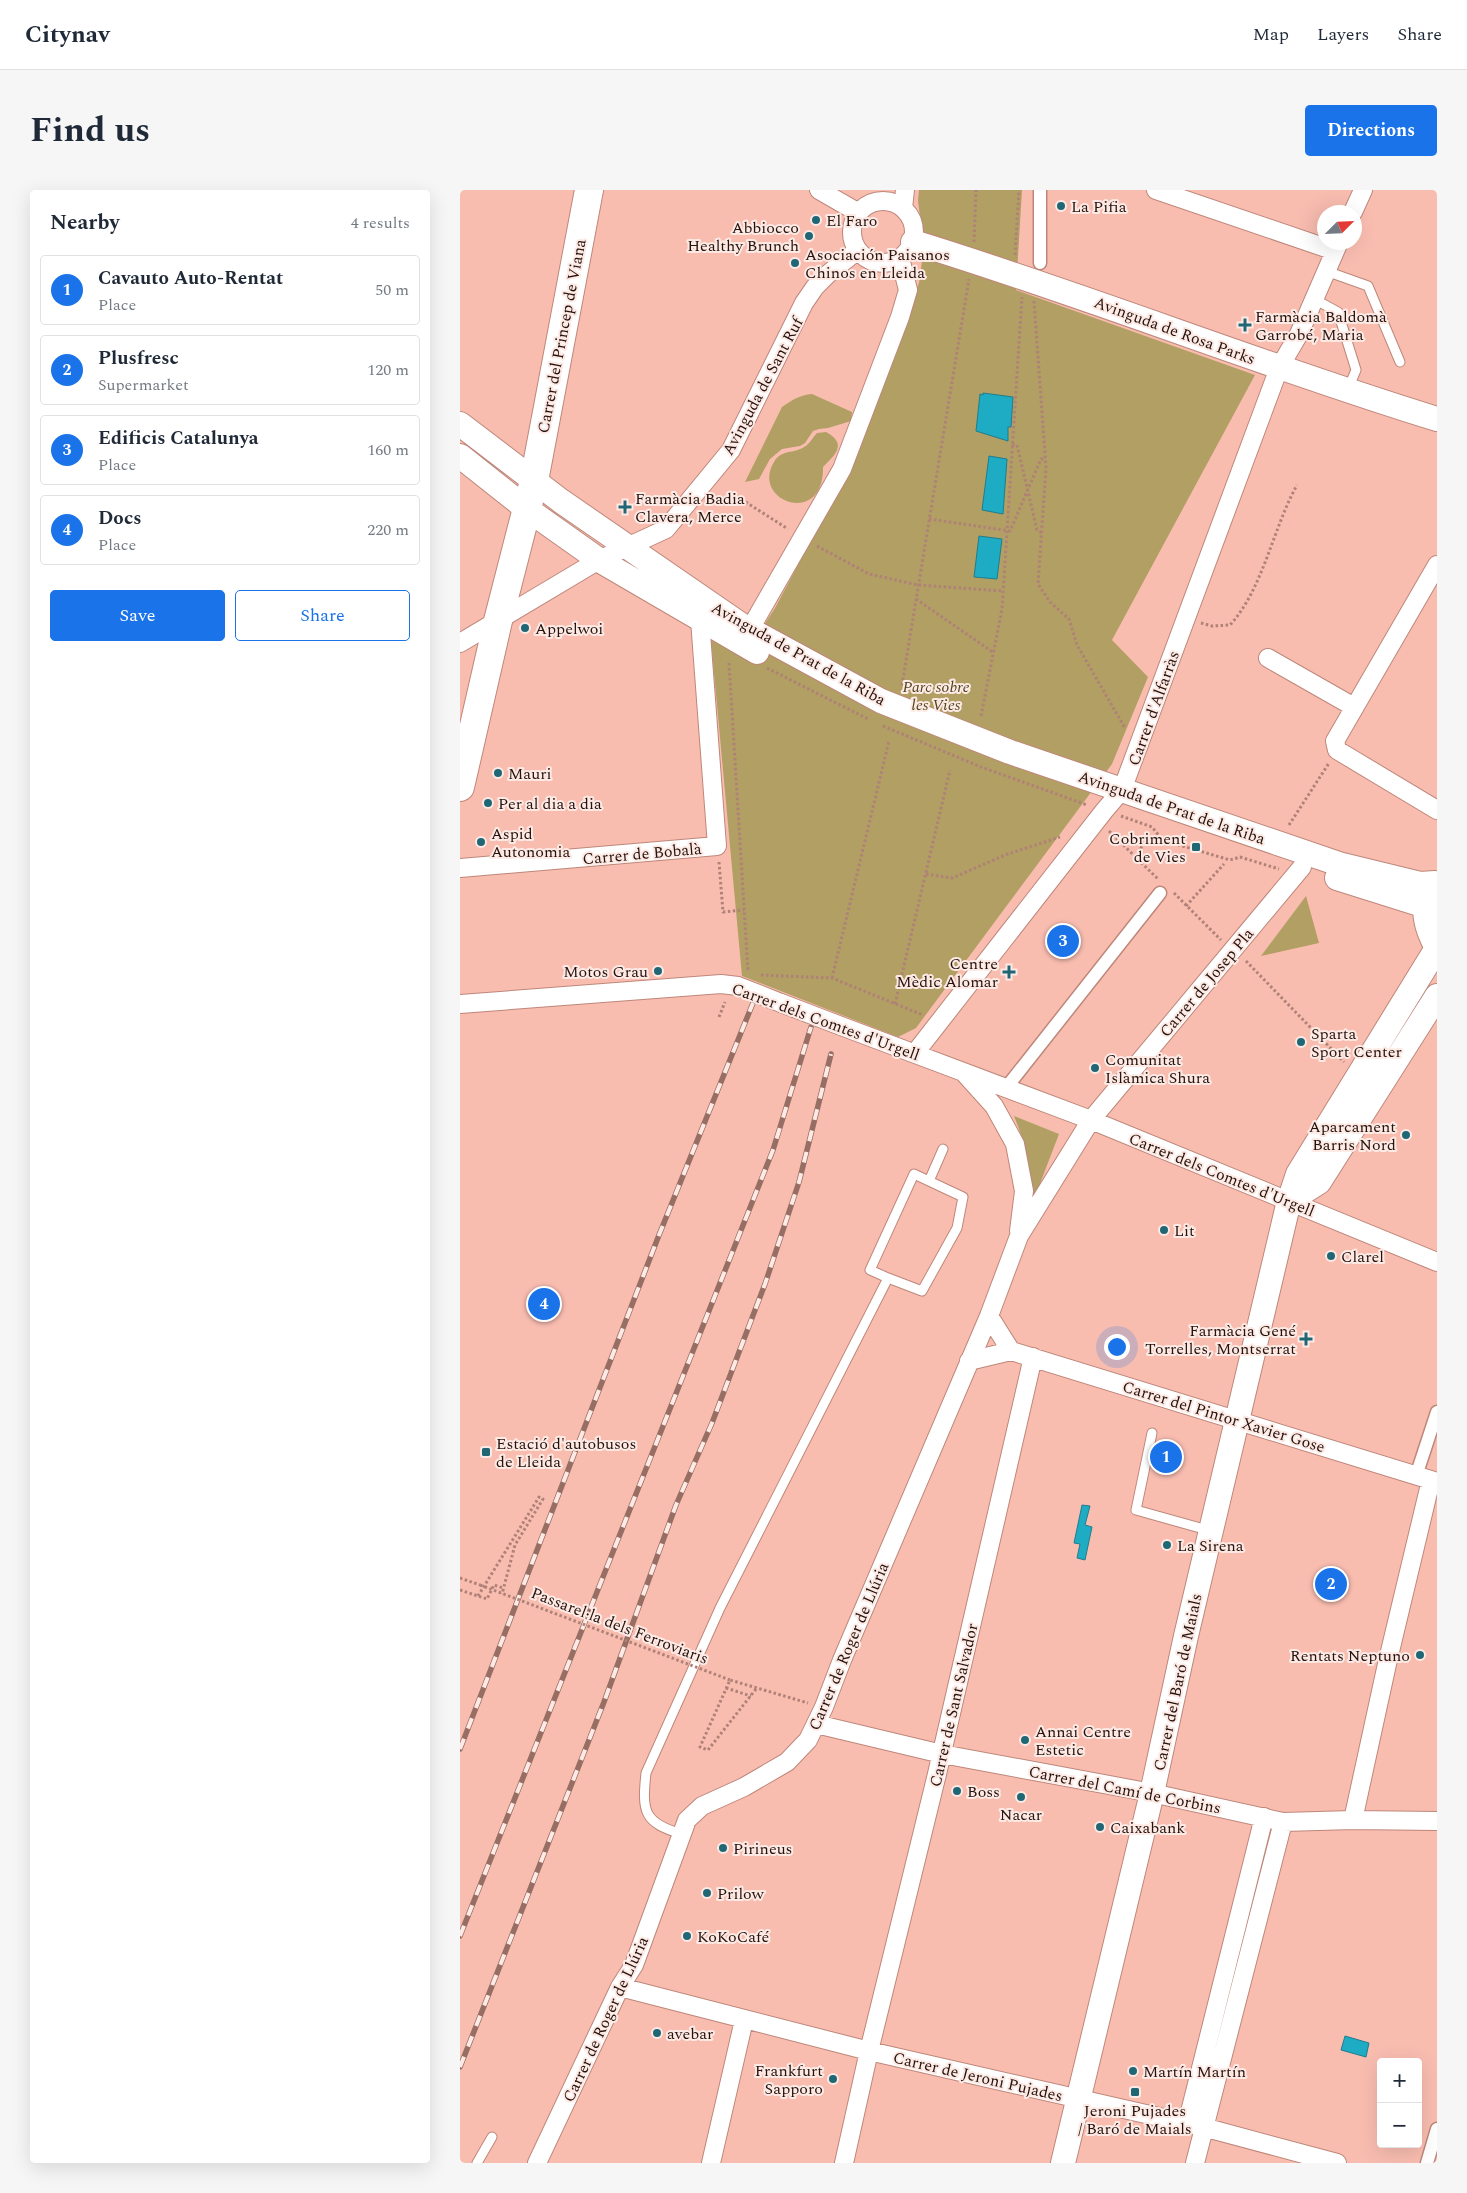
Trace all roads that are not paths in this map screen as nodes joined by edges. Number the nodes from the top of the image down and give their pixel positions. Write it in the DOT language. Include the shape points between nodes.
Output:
graph roads {
  1 [pos="589,190"];
  2 [pos="819,190"];
  3 [pos="906,190"];
  4 [pos="1040,190"];
  5 [pos="1156,190"];
  6 [pos="1363,190"];
  7 [pos="1356,205"];
  8 [pos="903,208"];
  9 [pos="858,213"];
  10 [pos="1317,241"];
  11 [pos="858,250"];
  12 [pos="907,250"];
  13 [pos="1336,250"];
  14 [pos="1040,263"];
  15 [pos="1326,271"];
  16 [pos="1314,299"];
  17 [pos="1400,362"];
  18 [pos="1279,368"];
  19 [pos="1346,391"];
  20 [pos="1437,419"];
  21 [pos="460,424"];
  22 [pos="460,456"];
  23 [pos="534,481"];
  24 [pos="527,509"];
  25 [pos="628,548"];
  26 [pos="599,560"];
  27 [pos="1437,565"];
  28 [pos="700,620"];
  29 [pos="498,621"];
  30 [pos="750,630"];
  31 [pos="460,643"];
  32 [pos="1268,658"];
  33 [pos="1354,707"];
  34 [pos="460,787"];
  35 [pos="1116,797"];
  36 [pos="1437,810"];
  37 [pos="1302,867"];
  38 [pos="460,868"];
  39 [pos="1436,882"];
  40 [pos="1160,893"];
  41 [pos="1426,906"];
  42 [pos="1437,948"];
  43 [pos="1437,996"];
  44 [pos="460,1004"];
  45 [pos="915,1053"];
  46 [pos="964,1072"];
  47 [pos="1006,1088"];
  48 [pos="1091,1120"];
  49 [pos="943,1148"];
  50 [pos="929,1181"];
  51 [pos="1289,1202"];
  52 [pos="1019,1236"];
  53 [pos="1437,1262"];
  54 [pos="888,1278"];
  55 [pos="989,1316"];
  56 [pos="1011,1351"];
  57 [pos="1033,1357"];
  58 [pos="969,1361"];
  59 [pos="1437,1412"];
  60 [pos="1237,1420"];
  61 [pos="1152,1433"];
  62 [pos="1428,1479"];
  63 [pos="1211,1531"];
  64 [pos="816,1724"];
  65 [pos="942,1754"];
  66 [pos="1152,1793"];
  67 [pos="1264,1817"];
  68 [pos="1354,1820"];
  69 [pos="1437,1821"];
  70 [pos="1284,1822"];
  71 [pos="682,1834"];
  72 [pos="620,1986"];
  73 [pos="744,2020"];
  74 [pos="869,2051"];
  75 [pos="1078,2098"];
  76 [pos="1195,2126"];
  77 [pos="1437,2129"];
  78 [pos="492,2138"];
  79 [pos="476,2163"];
  80 [pos="537,2163"];
  81 [pos="711,2163"];
  82 [pos="844,2163"];
  83 [pos="1063,2163"];
  84 [pos="1195,2163"];
  85 [pos="1337,2163"];
  86 [pos="1427,2163"];
  1 -- 23 [label="main road, Carrer del Princep de Viana"];
  2 -- 9 [label="street"];
  3 -- 8 [label="street"];
  4 -- 14 [label="street"];
  5 -- 10 [label="street"];
  6 -- 7 [label="street"];
  8 -- 9 [label="street" via="885,201 875,202"];
  8 -- 12 [label="street" via="914,223"];
  9 -- 11 [label="street" via="852,229"];
  11 -- 12 [label="street" via="871,261 881,263 891,262"];
  11 -- 25 [label="street, Avinguda de Sant Ruf" via="815,287 804,304 731,450 666,529"];
  12 -- 18 [label="main road, Avinguda de Rosa Parks" via="1034,280"];
  12 -- 30 [label="street" via="908,290 900,317 842,469"];
  13 -- 15 [label="street, Carrer d'Alfarràs"];
  15 -- 16 [label="street, Carrer d'Alfarràs"];
  15 -- 17 [label="lane" via="1368,286"];
  16 -- 18 [label="street, Carrer d'Alfarràs"];
  16 -- 19 [label="lane" via="1338,312 1356,370"];
  18 -- 19 [label="main road, Avinguda de Rosa Parks"];
  18 -- 35 [label="street, Carrer d'Alfarràs"];
  19 -- 20 [label="main road, Avinguda de Rosa Parks"];
  21 -- 23 [label="main road, Avinguda de Prat de la Riba"];
  22 -- 24 [label="main road, Avinguda de Prat de la Riba"];
  23 -- 24 [label="main road, Carrer del Princep de Viana"];
  23 -- 25 [label="main road, Avinguda de Prat de la Riba"];
  24 -- 26 [label="main road, Avinguda de Prat de la Riba"];
  24 -- 29 [label="main road"];
  25 -- 26 [label="street, Avinguda de Sant Ruf"];
  25 -- 30 [label="main road, Avinguda de Prat de la Riba"];
  26 -- 28 [label="main road, Avinguda de Prat de la Riba"];
  26 -- 29 [label="street, Avinguda de Sant Ruf"];
  27 -- 33 [label="street"];
  28 -- 35 [label="main road, Avinguda de Prat de la Riba" via="859,706 951,744"];
  28 -- 38 [label="street, Carrer de Bobalà" via="717,846"];
  29 -- 31 [label="street, Avinguda de Sant Ruf"];
  29 -- 34 [label="main road"];
  30 -- 35 [label="main road, Avinguda de Prat de la Riba" via="881,701"];
  32 -- 33 [label="street"];
  33 -- 36 [label="street" via="1336,745"];
  35 -- 37 [label="main road, Avinguda de Prat de la Riba"];
  35 -- 39 [label="main road, Avinguda de Prat de la Riba" via="1342,865 1420,884"];
  35 -- 45 [label="street, Carrer d'Alfarràs"];
  37 -- 41 [label="main road, Avinguda de Prat de la Riba"];
  37 -- 48 [label="street, Carrer de Josep Pla"];
  39 -- 41 [label="main road"];
  40 -- 47 [label="street"];
  41 -- 42 [label="main road" via="1425,921"];
  42 -- 51 [label="main road, Carrer del Baró de Maials" via="1298,1174"];
  43 -- 51 [label="main road" via="1319,1182"];
  44 -- 45 [label="street, Carrer dels Comtes d'Urgell, bridge" via="721,984 738,986"];
  45 -- 46 [label="street, Carrer dels Comtes d'Urgell"];
  46 -- 47 [label="street, Carrer dels Comtes d'Urgell"];
  46 -- 52 [label="street, Carrer de Roger de Llúria" via="994,1106 1015,1144 1024,1191"];
  47 -- 48 [label="street, Carrer dels Comtes d'Urgell"];
  48 -- 51 [label="street, Carrer dels Comtes d'Urgell"];
  48 -- 52 [label="street, Carrer de Roger de Llúria"];
  49 -- 50 [label="lane"];
  50 -- 54 [label="lane" via="914,1174 870,1270"];
  50 -- 54 [label="lane" via="963,1197 957,1228 922,1291"];
  51 -- 53 [label="street, Carrer dels Comtes d'Urgell"];
  51 -- 60 [label="main road, Carrer del Baró de Maials"];
  52 -- 55 [label="street, Carrer de Roger de Llúria"];
  54 -- 71 [label="lane" via="720,1608 646,1773 647,1813 660,1827"];
  55 -- 56 [label="street"];
  55 -- 58 [label="street, Carrer de Roger de Llúria"];
  56 -- 57 [label="street, Carrer del Pintor Xavier Gose"];
  56 -- 58 [label="street, Carrer del Pintor Xavier Gose"];
  57 -- 60 [label="street, Carrer del Pintor Xavier Gose"];
  57 -- 65 [label="street, Carrer de Sant Salvador"];
  58 -- 64 [label="street, Carrer de Roger de Llúria"];
  59 -- 62 [label="street"];
  60 -- 62 [label="street, Carrer del Pintor Xavier Gose"];
  60 -- 63 [label="main road, Carrer del Baró de Maials"];
  61 -- 63 [label="lane" via="1136,1510"];
  62 -- 68 [label="street"];
  63 -- 66 [label="main road, Carrer del Baró de Maials"];
  64 -- 65 [label="street, Carrer del Camí de Corbins"];
  64 -- 71 [label="street, Carrer de Roger de Llúria" via="808,1740 787,1762 695,1811 687,1820"];
  65 -- 66 [label="street, Carrer del Camí de Corbins"];
  65 -- 74 [label="street, Carrer de Sant Salvador"];
  66 -- 67 [label="street, Carrer del Camí de Corbins"];
  66 -- 75 [label="main road, Carrer del Baró de Maials"];
  67 -- 70 [label="street, Carrer del Camí de Corbins"];
  67 -- 76 [label="street"];
  68 -- 69 [label="street, Carrer del Camí de Corbins"];
  68 -- 70 [label="street, Carrer del Camí de Corbins"];
  70 -- 76 [label="street"];
  71 -- 72 [label="street, Carrer de Roger de Llúria" via="634,1965"];
  72 -- 73 [label="street, Carrer de Jeroni Pujades"];
  72 -- 80 [label="street, Carrer de Roger de Llúria"];
  73 -- 74 [label="street, Carrer de Jeroni Pujades"];
  73 -- 81 [label="street"];
  74 -- 75 [label="street, Carrer de Jeroni Pujades"];
  74 -- 82 [label="street, Carrer de Sant Salvador"];
  75 -- 76 [label="street, Carrer de Jeroni Pujades"];
  75 -- 83 [label="main road, Carrer del Baró de Maials"];
  76 -- 84 [label="street"];
  76 -- 85 [label="street, Carrer de Jeroni Pujades"];
  77 -- 86 [label="street"];
  78 -- 79 [label="lane"];
}
